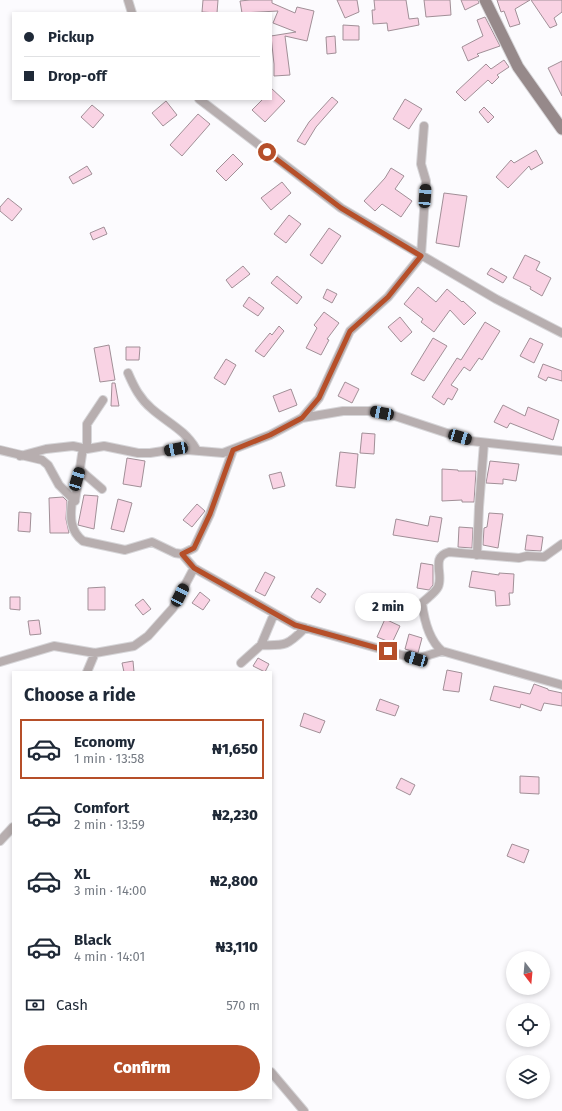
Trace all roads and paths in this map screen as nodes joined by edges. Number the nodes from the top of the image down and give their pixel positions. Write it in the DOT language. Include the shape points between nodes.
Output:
graph roads {
  1 [pos="128,0"];
  2 [pos="485,0"];
  3 [pos="132,12"];
  4 [pos="200,100"];
  5 [pos="424,126"];
  6 [pos="562,129"];
  7 [pos="421,256"];
  8 [pos="562,333"];
  9 [pos="128,373"];
  10 [pos="319,398"];
  11 [pos="103,400"];
  12 [pos="325,414"];
  13 [pos="302,418"];
  14 [pos="484,443"];
  15 [pos="85,448"];
  16 [pos="196,449"];
  17 [pos="0,450"];
  18 [pos="233,450"];
  19 [pos="562,451"];
  20 [pos="20,456"];
  21 [pos="80,470"];
  22 [pos="102,489"];
  23 [pos="75,501"];
  24 [pos="562,544"];
  25 [pos="182,554"];
  26 [pos="477,555"];
  27 [pos="194,568"];
  28 [pos="274,614"];
  29 [pos="305,628"];
  30 [pos="261,645"];
  31 [pos="442,651"];
  32 [pos="95,653"];
  33 [pos="0,662"];
  34 [pos="240,664"];
  35 [pos="87,671"];
  36 [pos="562,685"];
  37 [pos="12,828"];
  38 [pos="0,841"];
  39 [pos="272,1073"];
  40 [pos="304,1111"];
  1 -- 3 [label="street"];
  2 -- 6 [label="street" via="518,68"];
  4 -- 7 [label="street" via="341,208"];
  5 -- 7 [label="street" via="421,164 426,181"];
  7 -- 8 [label="street"];
  7 -- 10 [label="street" via="388,297 350,331"];
  9 -- 16 [label="street" via="136,392 152,409 190,438"];
  10 -- 12 [label="street"];
  10 -- 13 [label="street"];
  11 -- 15 [label="street" via="87,424"];
  12 -- 13 [label="street"];
  12 -- 14 [label="street" via="369,410"];
  13 -- 18 [label="street"];
  14 -- 19 [label="street"];
  14 -- 26 [label="street"];
  15 -- 16 [label="street" via="104,446 138,453"];
  15 -- 20 [label="street" via="73,446 46,449"];
  15 -- 21 [label="street"];
  16 -- 18 [label="street" via="224,453"];
  17 -- 20 [label="street"];
  18 -- 25 [label="street" via="194,548"];
  20 -- 23 [label="street" via="42,460 48,465 59,485"];
  21 -- 22 [label="street"];
  21 -- 23 [label="street"];
  23 -- 25 [label="street" via="72,502 71,522 78,537 83,540 125,550 152,542"];
  24 -- 26 [label="street" via="544,557"];
  25 -- 27 [label="street"];
  26 -- 31 [label="street" via="444,553 440,557 438,588 422,603 425,624"];
  27 -- 28 [label="street"];
  27 -- 32 [label="street" via="173,608 148,636 134,646"];
  28 -- 29 [label="street"];
  28 -- 30 [label="street"];
  29 -- 30 [label="street" via="293,640 282,646"];
  29 -- 31 [label="street" via="416,659"];
  30 -- 34 [label="street"];
  31 -- 36 [label="street"];
  32 -- 33 [label="street" via="54,646"];
  32 -- 35 [label="street"];
  37 -- 38 [label="street"];
  39 -- 40 [label="street"];
}
